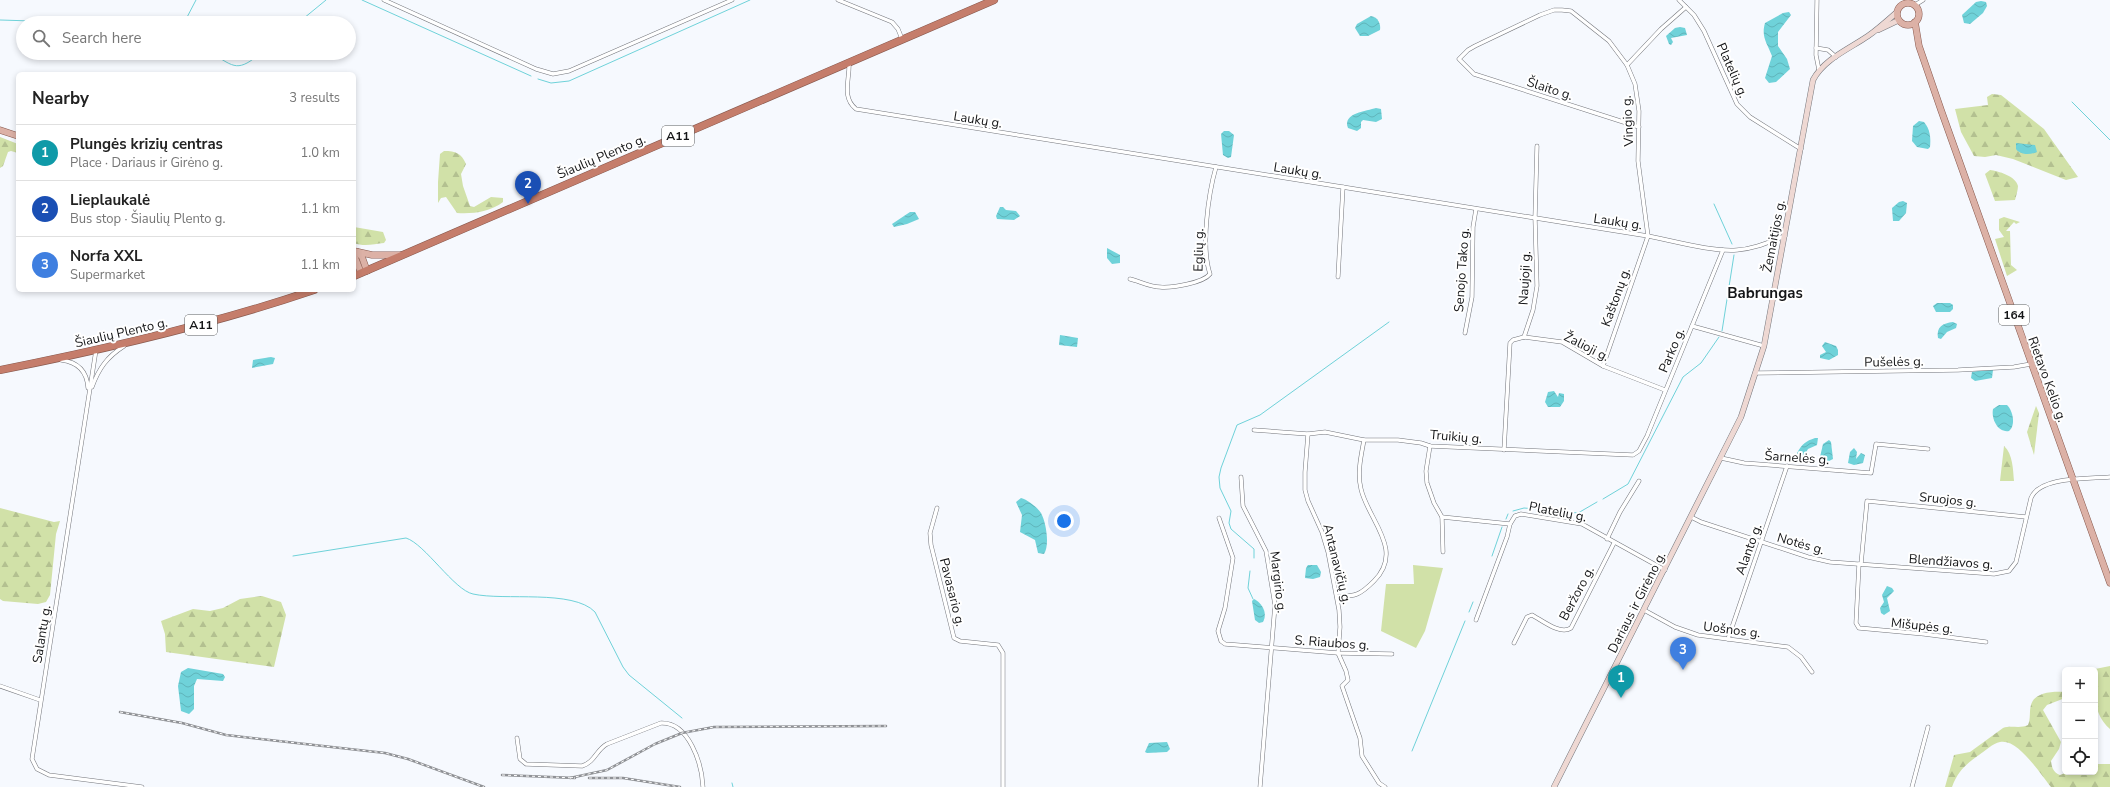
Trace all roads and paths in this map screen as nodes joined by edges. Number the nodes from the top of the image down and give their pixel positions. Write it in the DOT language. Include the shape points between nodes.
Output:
graph roads {
  1 [pos="384,0"];
  2 [pos="732,0"];
  3 [pos="838,0"];
  4 [pos="994,0"];
  5 [pos="1679,0"];
  6 [pos="1818,0"];
  7 [pos="1923,0"];
  8 [pos="1901,3"];
  9 [pos="1911,3"];
  10 [pos="1686,7"];
  11 [pos="1897,12"];
  12 [pos="1899,20"];
  13 [pos="1912,23"];
  14 [pos="1870,34"];
  15 [pos="902,40"];
  16 [pos="1816,48"];
  17 [pos="1836,56"];
  18 [pos="1459,59"];
  19 [pos="849,63"];
  20 [pos="1627,65"];
  21 [pos="1819,70"];
  22 [pos="1640,127"];
  23 [pos="0,130"];
  24 [pos="16,135"];
  25 [pos="1537,146"];
  26 [pos="1801,150"];
  27 [pos="1216,167"];
  28 [pos="1343,187"];
  29 [pos="1476,209"];
  30 [pos="1535,218"];
  31 [pos="1648,236"];
  32 [pos="1785,236"];
  33 [pos="1723,250"];
  34 [pos="356,252"];
  35 [pos="402,255"];
  36 [pos="356,256"];
  37 [pos="360,273"];
  38 [pos="1338,277"];
  39 [pos="1130,279"];
  40 [pos="308,292"];
  41 [pos="1692,326"];
  42 [pos="1465,333"];
  43 [pos="1524,337"];
  44 [pos="130,342"];
  45 [pos="1764,346"];
  46 [pos="96,350"];
  47 [pos="54,359"];
  48 [pos="2031,364"];
  49 [pos="1603,366"];
  50 [pos="0,370"];
  51 [pos="1757,373"];
  52 [pos="1665,390"];
  53 [pos="89,395"];
  54 [pos="1254,430"];
  55 [pos="1308,434"];
  56 [pos="1364,440"];
  57 [pos="1430,446"];
  58 [pos="1928,449"];
  59 [pos="1504,450"];
  60 [pos="1632,455"];
  61 [pos="1721,458"];
  62 [pos="1787,466"];
  63 [pos="1241,477"];
  64 [pos="2110,477"];
  65 [pos="2073,480"];
  66 [pos="1639,481"];
  67 [pos="1704,491"];
  68 [pos="937,508"];
  69 [pos="1442,517"];
  70 [pos="1691,517"];
  71 [pos="2026,517"];
  72 [pos="1219,518"];
  73 [pos="1510,524"];
  74 [pos="1607,539"];
  75 [pos="1762,542"];
  76 [pos="1614,543"];
  77 [pos="1443,552"];
  78 [pos="1860,564"];
  79 [pos="1665,570"];
  80 [pos="2110,583"];
  81 [pos="1337,598"];
  82 [pos="1644,610"];
  83 [pos="1476,620"];
  84 [pos="1728,638"];
  85 [pos="1986,642"];
  86 [pos="1514,643"];
  87 [pos="1271,648"];
  88 [pos="1338,653"];
  89 [pos="1392,654"];
  90 [pos="1812,672"];
  91 [pos="0,686"];
  92 [pos="40,700"];
  93 [pos="1928,727"];
  94 [pos="517,738"];
  95 [pos="142,787"];
  96 [pos="703,787"];
  97 [pos="1003,787"];
  98 [pos="1260,787"];
  99 [pos="1385,787"];
  100 [pos="1554,787"];
  101 [pos="1912,787"];
  1 -- 2 [label="street" via="536,69 553,74 569,71"];
  3 -- 15 [label="street" via="892,22"];
  4 -- 15 [label="highway, A11"];
  5 -- 10 [label="street, Platelių g."];
  6 -- 16 [label="street"];
  7 -- 9 [label="street"];
  8 -- 9 [label="main road"];
  8 -- 11 [label="main road"];
  9 -- 13 [label="main road, Rietavo Kelio g. / 164" via="1919,16"];
  10 -- 20 [label="street"];
  10 -- 26 [label="street, Platelių g." via="1707,36 1737,104 1750,116"];
  11 -- 12 [label="main road"];
  11 -- 14 [label="main road"];
  12 -- 13 [label="main road"];
  12 -- 14 [label="main road"];
  13 -- 48 [label="main road, Rietavo Kelio g. / 164"];
  14 -- 17 [label="main road"];
  15 -- 19 [label="highway, Šiaulių Plento g. / A11"];
  16 -- 17 [label="street" via="1828,50"];
  16 -- 21 [label="street"];
  17 -- 21 [label="main road"];
  18 -- 20 [label="street, Vingio g." via="1475,46 1540,15 1562,10 1571,11 1609,41"];
  18 -- 22 [label="street, Šlaito g." via="1474,74"];
  19 -- 27 [label="street, Laukų g." via="846,92 851,105 856,109"];
  19 -- 35 [label="highway, Šiaulių Plento g. / A11"];
  20 -- 22 [label="street, Vingio g." via="1638,98"];
  21 -- 26 [label="main road, Žemaitijos g." via="1811,88"];
  22 -- 31 [label="street, Vingio g." via="1638,162"];
  23 -- 24 [label="main road"];
  25 -- 30 [label="street, Naujoji g."];
  26 -- 32 [label="main road, Žemaitijos g."];
  27 -- 28 [label="street, Laukų g."];
  27 -- 39 [label="street, Eglių g." via="1209,205 1206,252 1210,274 1200,282 1160,287"];
  28 -- 29 [label="street, Laukų g."];
  28 -- 38 [label="street"];
  29 -- 30 [label="street, Laukų g."];
  29 -- 42 [label="street, Senojo Tako g." via="1473,227 1472,297"];
  30 -- 31 [label="street, Laukų g."];
  30 -- 43 [label="street, Naujoji g." via="1536,286 1533,310"];
  31 -- 33 [label="street, Laukų g."];
  31 -- 49 [label="street, Kaštonų g."];
  32 -- 33 [label="street, Laukų g." via="1754,248"];
  32 -- 45 [label="main road, Žemaitijos g."];
  33 -- 41 [label="street, Parko g."];
  34 -- 35 [label="main road"];
  35 -- 37 [label="highway, Šiaulių Plento g. / A11"];
  36 -- 37 [label="main road"];
  40 -- 44 [label="highway, Šiaulių Plento g. / A11" via="235,316"];
  41 -- 45 [label="street"];
  41 -- 52 [label="street, Parko g."];
  43 -- 49 [label="street, Žalioji g." via="1562,342"];
  43 -- 59 [label="street" via="1513,340 1510,344"];
  44 -- 46 [label="highway, Šiaulių Plento g. / A11"];
  44 -- 53 [label="street" via="103,363"];
  45 -- 51 [label="main road, Žemaitijos g."];
  46 -- 47 [label="highway, Šiaulių Plento g. / A11"];
  46 -- 53 [label="street"];
  47 -- 50 [label="highway, Šiaulių Plento g. / A11"];
  47 -- 53 [label="street" via="71,361 77,365 86,375"];
  48 -- 51 [label="street, Pušelės g." via="1958,370"];
  48 -- 65 [label="main road, Rietavo Kelio g. / 164"];
  49 -- 52 [label="street, Žalioji g."];
  51 -- 61 [label="main road, Žemaitijos g." via="1741,417"];
  52 -- 60 [label="street, Parko g." via="1647,436 1639,451"];
  53 -- 92 [label="street, Salantų g."];
  54 -- 55 [label="street, Truikių g."];
  55 -- 56 [label="street, Truikių g." via="1325,432"];
  55 -- 81 [label="street, Antanavičių g." via="1305,490 1322,532"];
  56 -- 57 [label="street, Truikių g." via="1398,440"];
  56 -- 81 [label="street" via="1359,480 1361,491 1385,544 1386,560 1380,575 1363,593"];
  57 -- 59 [label="street, Truikių g."];
  57 -- 69 [label="street" via="1427,483"];
  58 -- 62 [label="street, Šarnelės g." via="1876,444 1872,472"];
  59 -- 60 [label="street, Truikių g."];
  61 -- 62 [label="street, Šarnelės g." via="1737,463"];
  61 -- 67 [label="main road, Žemaitijos g."];
  62 -- 75 [label="street, Alanto g."];
  63 -- 87 [label="street, Margirio g." via="1243,506 1262,541 1269,563 1275,605"];
  64 -- 65 [label="street"];
  65 -- 71 [label="street, Blendžiavos g." via="2049,484 2036,490"];
  65 -- 80 [label="main road, Rietavo Kelio g. / 164"];
  66 -- 74 [label="street"];
  67 -- 70 [label="main road, Dariaus ir Girėno g."];
  68 -- 97 [label="street, Pavasario g." via="930,533 931,545 954,638 960,642 998,645 1003,653"];
  69 -- 73 [label="street"];
  69 -- 77 [label="street"];
  70 -- 75 [label="street, Notės g."];
  70 -- 79 [label="main road, Dariaus ir Girėno g."];
  71 -- 78 [label="street, Blendžiavos g." via="2016,562 2009,571 2002,573"];
  71 -- 78 [label="street, Sruojos g." via="1867,501"];
  72 -- 87 [label="street, S. Riaubos g." via="1233,558 1218,637 1225,644"];
  73 -- 74 [label="street, Platelių g." via="1515,516 1521,514 1574,522"];
  73 -- 83 [label="street"];
  74 -- 76 [label="street, Platelių g."];
  75 -- 78 [label="street, Notės g." via="1830,562"];
  75 -- 84 [label="street, Alanto g."];
  76 -- 79 [label="street, Platelių g."];
  76 -- 86 [label="street, Beržoro g." via="1571,628 1561,630 1532,615 1527,617"];
  78 -- 85 [label="street, Mišupės g." via="1857,627 1861,630 1924,634"];
  79 -- 82 [label="main road, Dariaus ir Girėno g."];
  81 -- 88 [label="street, Antanavičių g." via="1340,626"];
  82 -- 84 [label="street, Uošnos g." via="1698,635"];
  82 -- 100 [label="main road, Dariaus ir Girėno g."];
  84 -- 90 [label="street, Uošnos g." via="1788,647 1801,657"];
  87 -- 88 [label="street, S. Riaubos g."];
  87 -- 98 [label="street, Margirio g."];
  88 -- 89 [label="street, S. Riaubos g."];
  88 -- 99 [label="street" via="1346,671 1348,680 1342,686 1360,738 1362,756 1379,783"];
  91 -- 92 [label="street"];
  92 -- 95 [label="street, Salantų g." via="32,752 37,769 49,775"];
  93 -- 101 [label="street"];
  94 -- 96 [label="street" via="520,759 526,764 582,766 590,763 607,744 661,723 669,723 675,725 691,744 700,764"];
}
